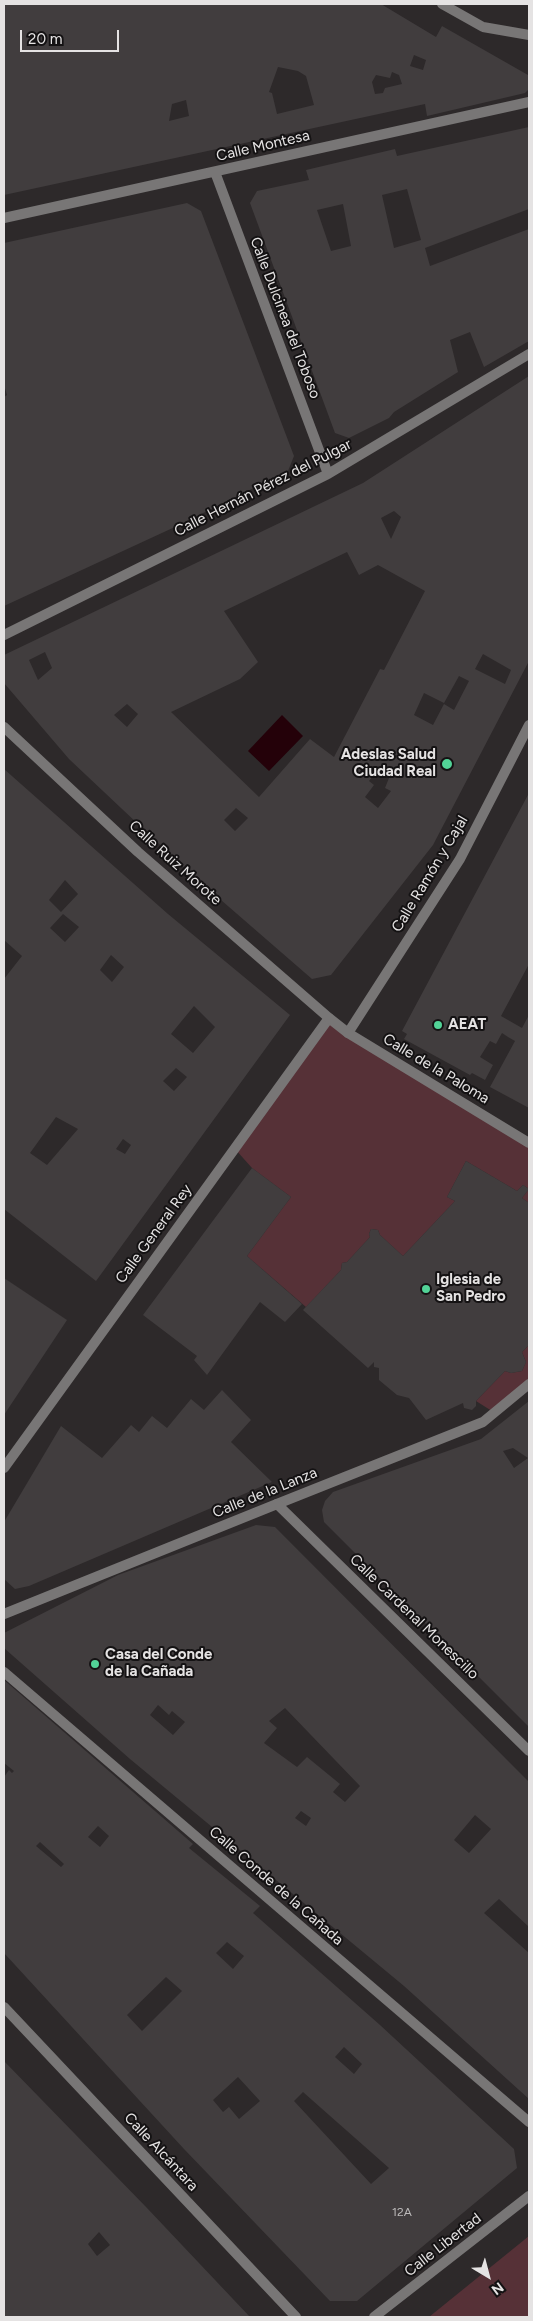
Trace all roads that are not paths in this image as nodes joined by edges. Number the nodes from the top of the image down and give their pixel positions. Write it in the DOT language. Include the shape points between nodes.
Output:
graph roads {
  1 [pos="442,4"];
  2 [pos="529,35"];
  3 [pos="529,102"];
  4 [pos="215,172"];
  5 [pos="4,218"];
  6 [pos="529,354"];
  7 [pos="328,474"];
  8 [pos="4,635"];
  9 [pos="529,725"];
  10 [pos="4,727"];
  11 [pos="329,1018"];
  12 [pos="348,1033"];
  13 [pos="529,1143"];
  14 [pos="529,1384"];
  15 [pos="4,1468"];
  16 [pos="277,1504"];
  17 [pos="4,1614"];
  18 [pos="4,1672"];
  19 [pos="529,1750"];
  20 [pos="4,2007"];
  21 [pos="529,2122"];
  22 [pos="529,2196"];
  23 [pos="296,2317"];
  24 [pos="374,2317"];
  1 -- 2 [label="street" via="484,27"];
  3 -- 4 [label="street, Calle Montesa"];
  4 -- 5 [label="street, Calle Montesa"];
  4 -- 7 [label="street, Calle Dulcinea del Toboso"];
  6 -- 7 [label="street, Calle Hernán Pérez del Pulgar"];
  7 -- 8 [label="street, Calle Hernán Pérez del Pulgar"];
  9 -- 12 [label="street, Calle Ramón y Cajal" via="460,859"];
  10 -- 11 [label="street, Calle Ruiz Morote" via="138,852"];
  11 -- 12 [label="street, Calle de la Paloma"];
  11 -- 15 [label="street, Calle General Rey"];
  12 -- 13 [label="street, Calle de la Paloma"];
  14 -- 16 [label="street, Calle de la Lanza" via="483,1422"];
  16 -- 17 [label="street, Calle de la Lanza"];
  16 -- 19 [label="street, Calle Cardenal Monescillo"];
  18 -- 21 [label="street, Calle Conde de la Cañada"];
  20 -- 23 [label="street, Calle Alcántara"];
  22 -- 24 [label="street, Calle Libertad"];
}
